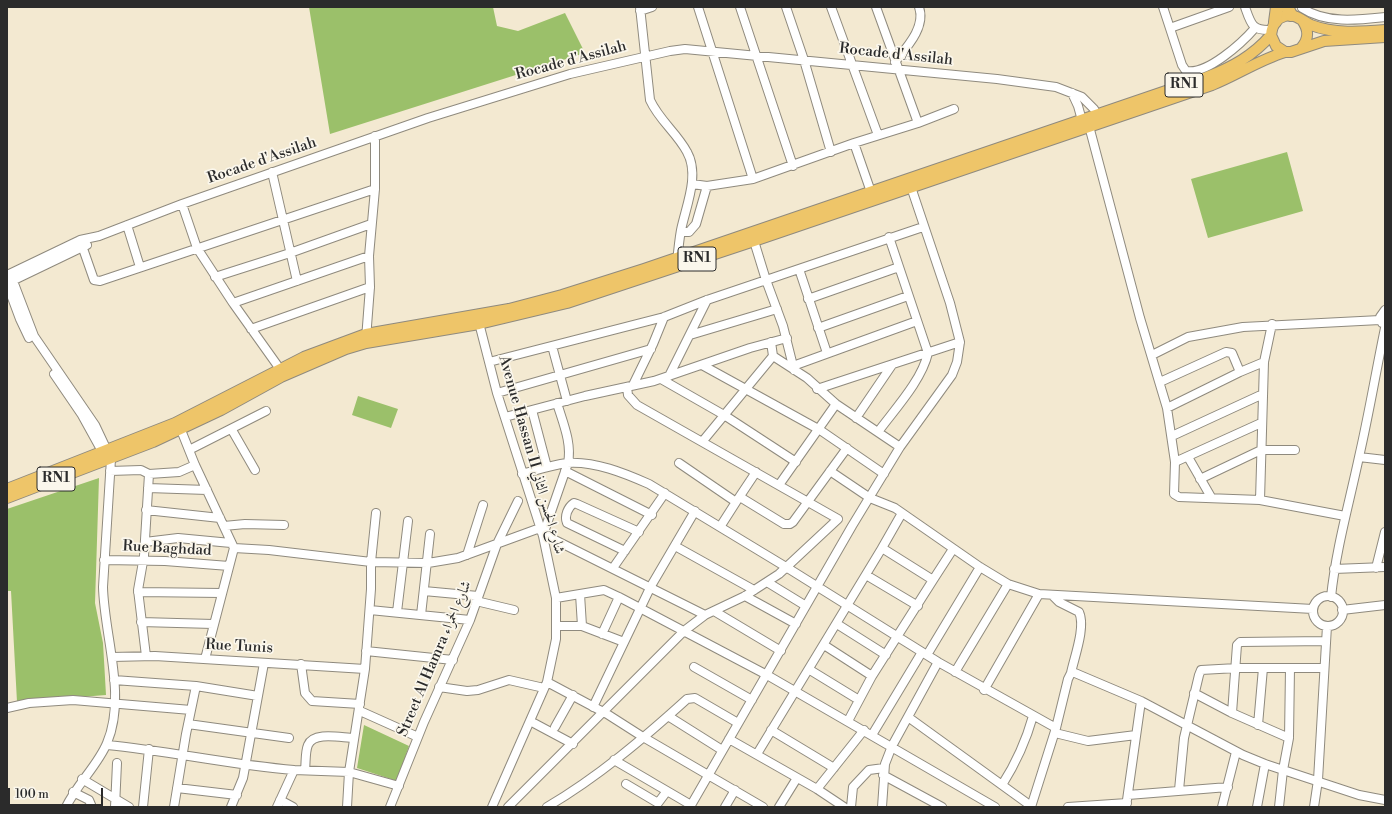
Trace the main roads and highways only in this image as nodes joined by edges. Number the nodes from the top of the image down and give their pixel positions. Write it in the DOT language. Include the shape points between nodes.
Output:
graph roads {
  1 [pos="1277,7"];
  2 [pos="1297,13"];
  3 [pos="1273,29"];
  4 [pos="1385,30"];
  5 [pos="1385,37"];
  6 [pos="1302,47"];
  7 [pos="1285,52"];
  8 [pos="1099,118"];
  9 [pos="1085,125"];
  10 [pos="677,262"];
  11 [pos="366,338"];
  12 [pos="108,460"];
  13 [pos="7,489"];
  14 [pos="7,498"];
  1 -- 3 [label="highway"];
  2 -- 3 [label="main road, RN1" via="1280,18"];
  2 -- 4 [label="main road" via="1323,28 1342,31"];
  2 -- 6 [label="main road" via="1306,25 1308,37"];
  3 -- 7 [label="main road" via="1276,46"];
  3 -- 8 [label="main road, RN1" via="1260,48 1230,68"];
  5 -- 6 [label="main road, RN1" via="1324,40"];
  6 -- 7 [label="main road, RN1" via="1297,51"];
  7 -- 8 [label="main road, RN1" via="1262,60 1224,80"];
  8 -- 9 [label="main road, RN1"];
  9 -- 10 [label="main road, RN1" via="871,192"];
  9 -- 10 [label="main road, RN1" via="754,241"];
  10 -- 11 [label="main road, RN1" via="478,319"];
  11 -- 12 [label="main road, RN1" via="281,377 181,430"];
  11 -- 12 [label="main road, RN1" via="304,357"];
  12 -- 13 [label="main road, RN1"];
  12 -- 14 [label="main road, RN1"];
}
